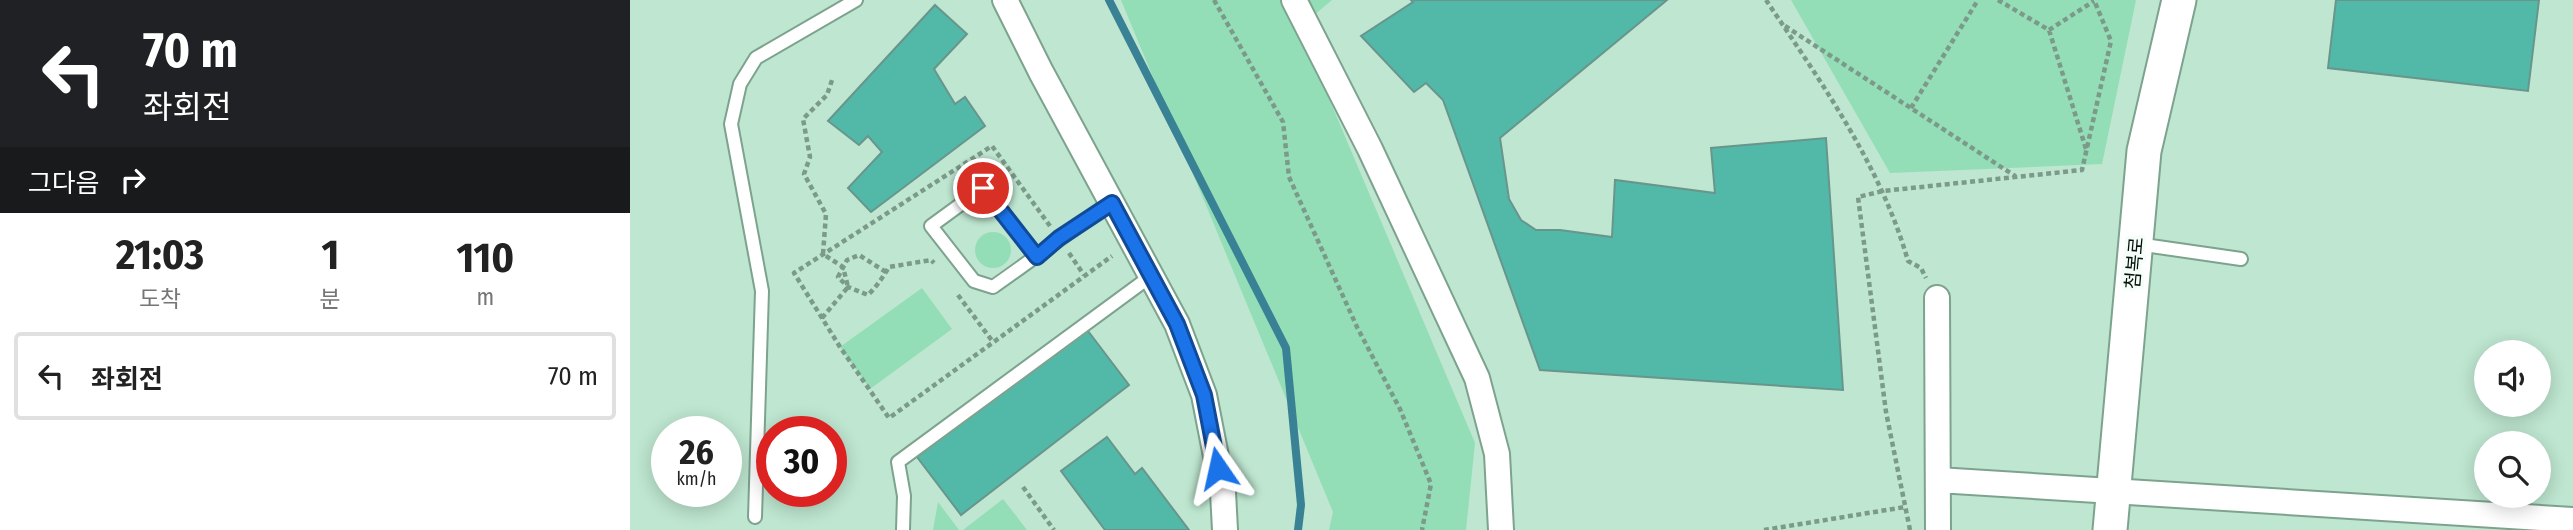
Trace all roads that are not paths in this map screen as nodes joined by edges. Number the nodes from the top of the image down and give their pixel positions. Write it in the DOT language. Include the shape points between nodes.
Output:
graph roads {
  1 [pos="856,0"];
  2 [pos="1005,0"];
  3 [pos="1294,0"];
  4 [pos="2179,0"];
  5 [pos="1112,203"];
  6 [pos="2136,244"];
  7 [pos="1037,257"];
  8 [pos="2241,259"];
  9 [pos="1151,276"];
  10 [pos="1937,298"];
  11 [pos="1938,480"];
  12 [pos="2113,491"];
  13 [pos="754,517"];
  14 [pos="2573,520"];
  15 [pos="903,530"];
  16 [pos="1225,530"];
  17 [pos="1500,530"];
  18 [pos="1938,530"];
  19 [pos="2110,530"];
  1 -- 13 [label="lane" via="756,58 740,84 732,124 762,291"];
  2 -- 5 [label="street"];
  3 -- 17 [label="street" via="1477,378 1497,454"];
  4 -- 6 [label="street, 첨복로" via="2144,151"];
  5 -- 7 [label="lane"];
  5 -- 9 [label="street"];
  6 -- 8 [label="lane"];
  6 -- 12 [label="street, 첨복로"];
  7 -- 7 [label="lane" via="993,287 974,281 931,226 983,188"];
  9 -- 15 [label="lane" via="898,462"];
  9 -- 16 [label="street" via="1177,324 1204,395 1223,492"];
  10 -- 11 [label="street"];
  11 -- 12 [label="street"];
  11 -- 18 [label="street"];
  12 -- 14 [label="street"];
  12 -- 19 [label="street, 첨복로"];
}
